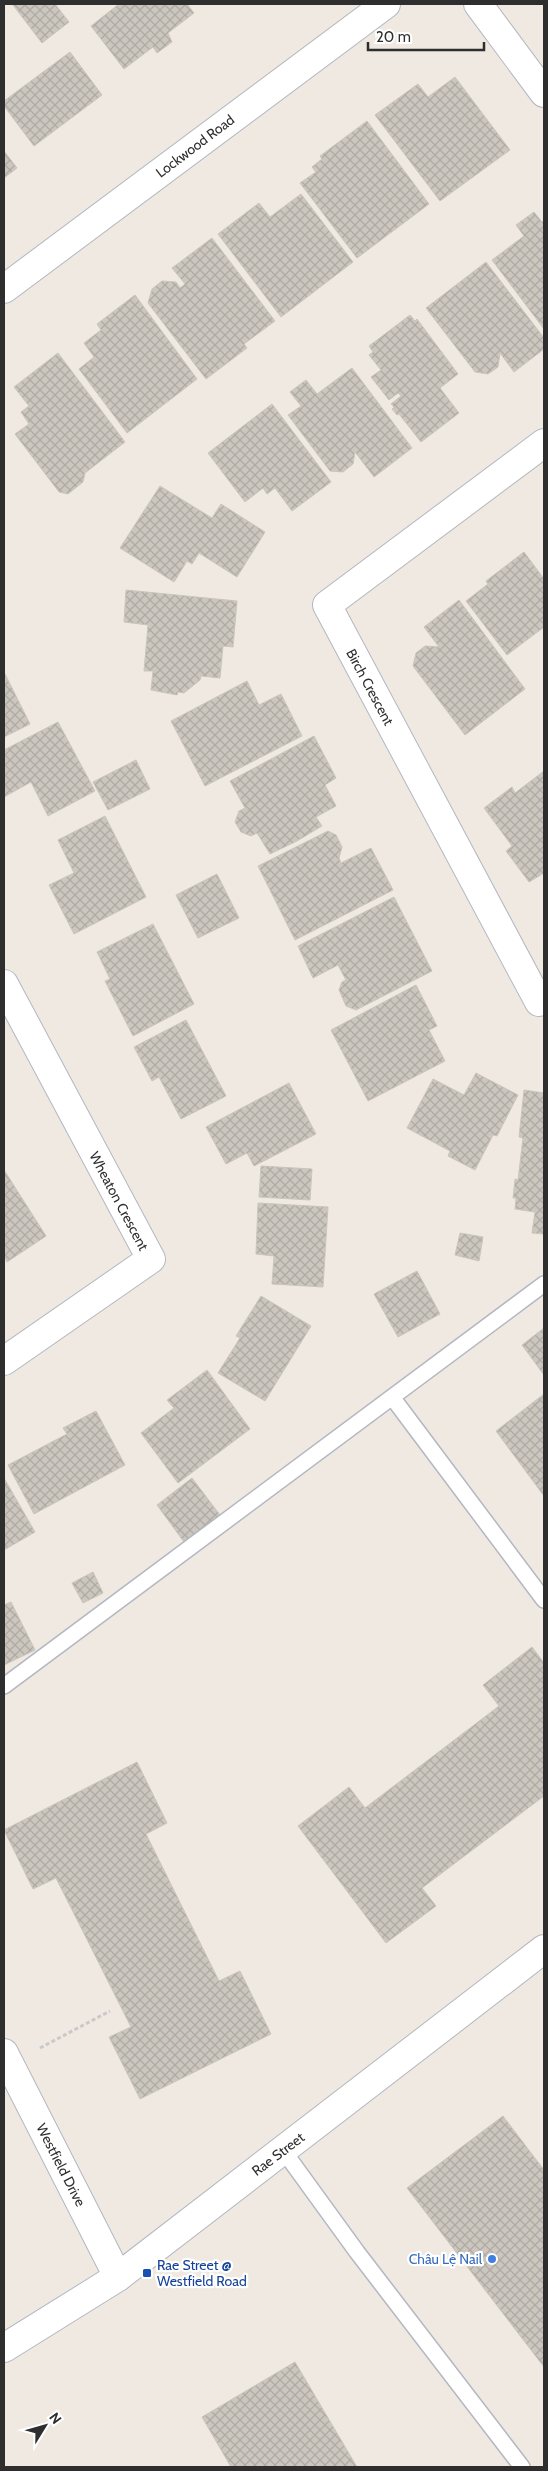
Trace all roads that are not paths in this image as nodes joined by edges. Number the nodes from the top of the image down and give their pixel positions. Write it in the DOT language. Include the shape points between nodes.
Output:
graph roads {
  1 [pos="386,4"];
  2 [pos="478,4"];
  3 [pos="544,93"];
  4 [pos="4,289"];
  5 [pos="544,443"];
  6 [pos="4,984"];
  7 [pos="544,998"];
  8 [pos="544,1284"];
  9 [pos="4,1361"];
  10 [pos="392,1397"];
  11 [pos="544,1600"];
  12 [pos="4,1686"];
  13 [pos="544,1949"];
  14 [pos="5,2055"];
  15 [pos="283,2150"];
  16 [pos="118,2277"];
  17 [pos="4,2348"];
  18 [pos="522,2467"];
  1 -- 4 [label="street, Lockwood Road"];
  2 -- 3 [label="street"];
  5 -- 7 [label="street, Birch Crescent" via="327,606 539,1002"];
  6 -- 9 [label="street, Wheaton Crescent" via="151,1259"];
  8 -- 10 [label="lane"];
  10 -- 11 [label="lane"];
  10 -- 12 [label="lane"];
  13 -- 15 [label="street, Rae Street"];
  14 -- 16 [label="street, Westfield Drive"];
  15 -- 16 [label="street, Rae Street"];
  15 -- 18 [label="lane"];
  16 -- 17 [label="street, Rae Street"];
}
